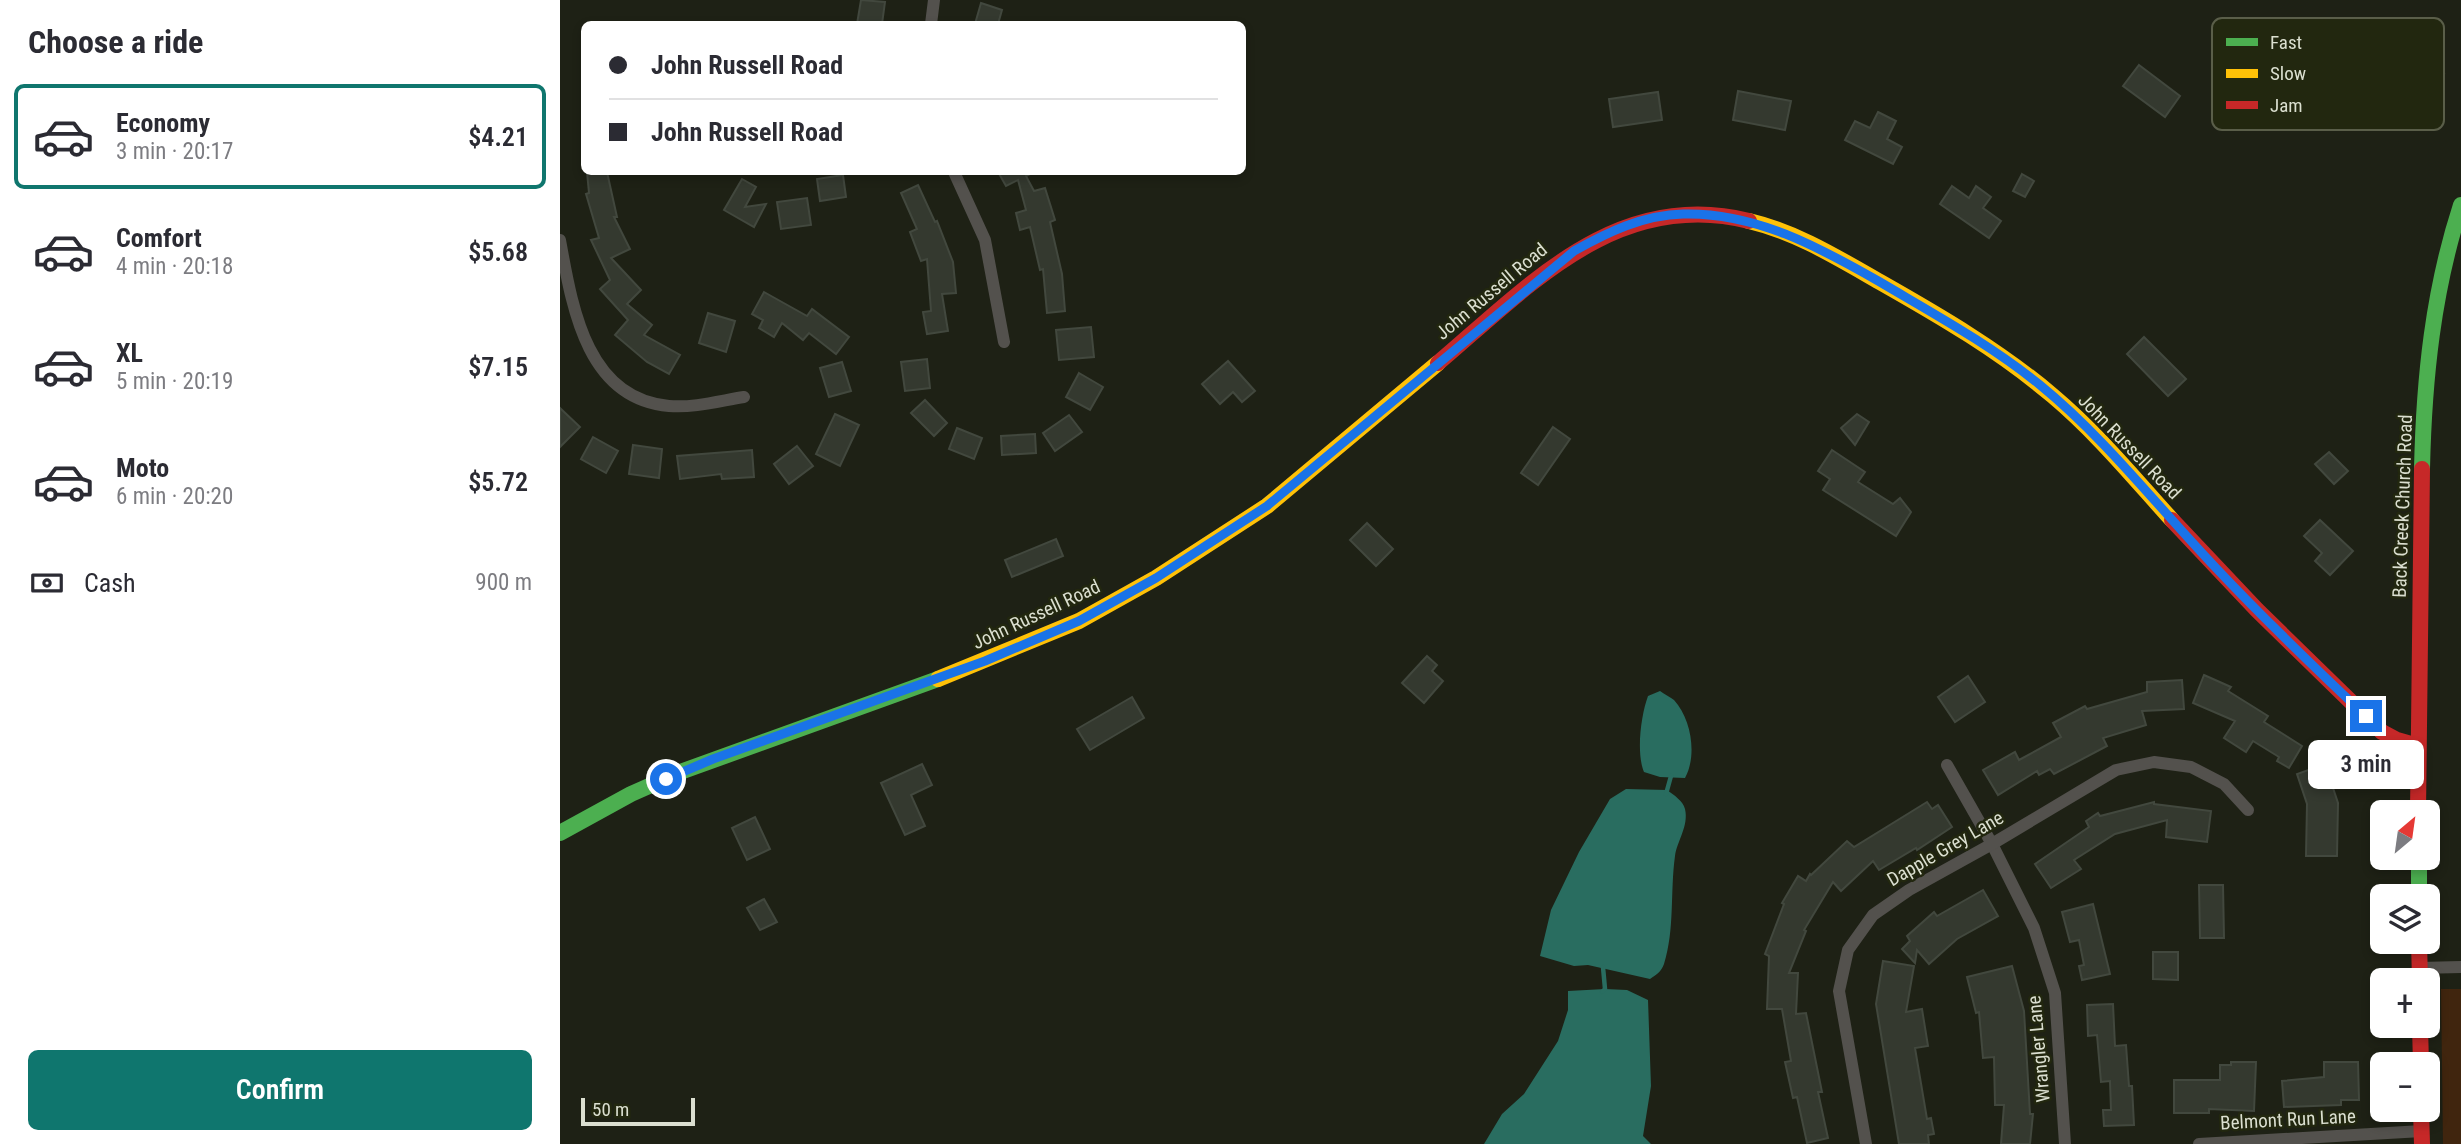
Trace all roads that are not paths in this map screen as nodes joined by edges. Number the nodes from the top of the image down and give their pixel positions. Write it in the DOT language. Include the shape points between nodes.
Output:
graph roads {
  1 [pos="934,0"];
  2 [pos="931,21"];
  3 [pos="955,175"];
  4 [pos="2461,205"];
  5 [pos="560,240"];
  6 [pos="1004,342"];
  7 [pos="744,397"];
  8 [pos="2418,746"];
  9 [pos="1947,765"];
  10 [pos="2418,800"];
  11 [pos="2248,810"];
  12 [pos="560,833"];
  13 [pos="1992,844"];
  14 [pos="2461,967"];
  15 [pos="2440,970"];
  16 [pos="2422,1137"];
  17 [pos="1866,1144"];
  18 [pos="2065,1144"];
  19 [pos="2199,1144"];
  1 -- 2 [label="street"];
  3 -- 6 [label="street" via="985,240"];
  4 -- 8 [label="street, Back Creek Church Road" via="2443,265 2429,352"];
  5 -- 7 [label="street" via="580,329 597,364 610,378 630,393 668,406"];
  8 -- 10 [label="street, Back Creek Church Road"];
  8 -- 12 [label="street, John Russell Road" via="2382,732 2216,568 2076,416 2000,355 1849,264 1796,238 1727,216 1680,214 1631,223 1574,251 1267,506 1187,560 1079,621 931,682 683,771"];
  9 -- 13 [label="street, Wrangler Lane"];
  11 -- 13 [label="street, Dapple Grey Lane" via="2224,784 2191,766 2154,762 2116,770"];
  13 -- 17 [label="street, Dapple Grey Lane" via="1873,915 1848,950 1839,990"];
  13 -- 18 [label="street, Wrangler Lane" via="2034,928 2054,993"];
  14 -- 15 [label="street"];
  16 -- 19 [label="street, Belmont Run Lane"];
}
